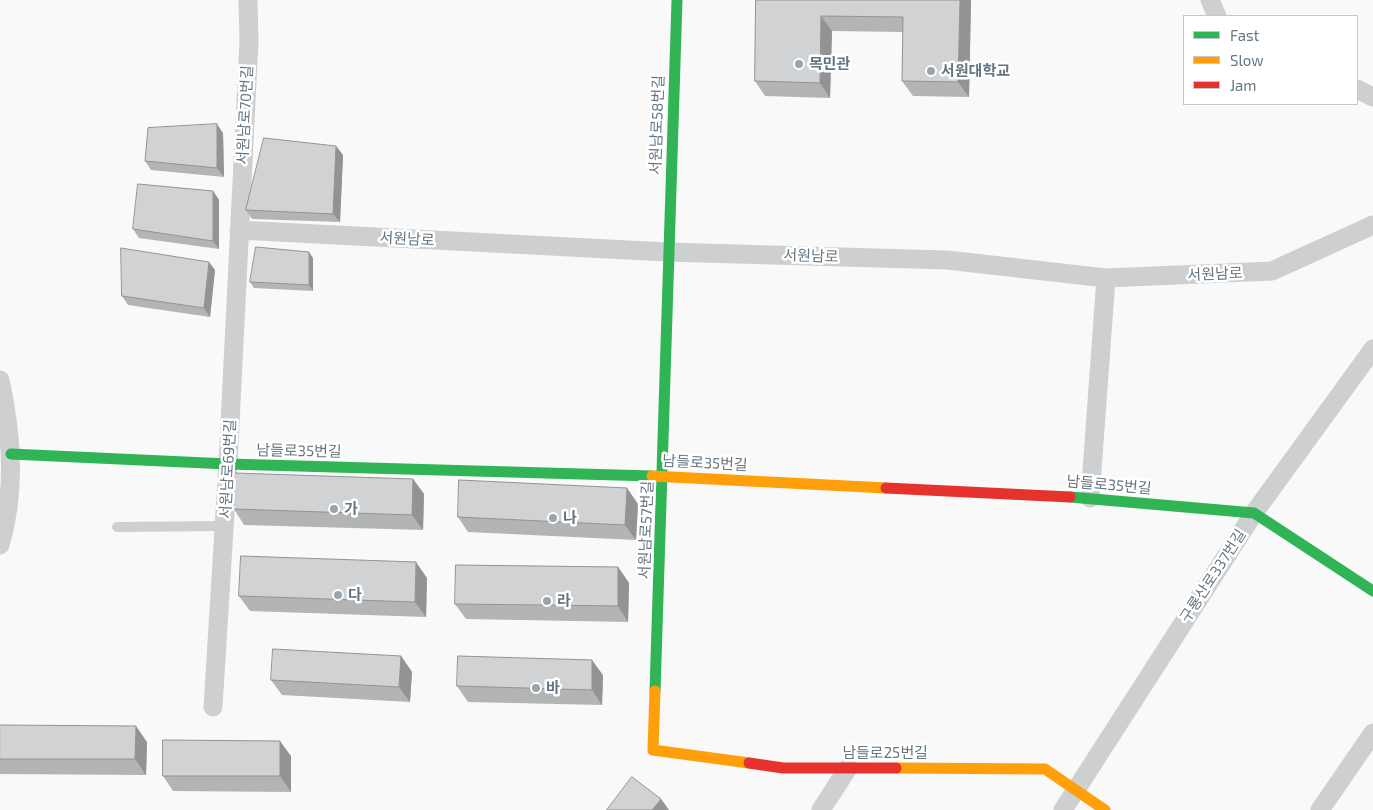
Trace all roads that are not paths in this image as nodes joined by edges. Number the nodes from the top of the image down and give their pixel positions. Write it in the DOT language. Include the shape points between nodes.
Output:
graph roads {
  1 [pos="248,0"];
  2 [pos="677,0"];
  3 [pos="1210,0"];
  4 [pos="1217,15"];
  5 [pos="1358,90"];
  6 [pos="1373,97"];
  7 [pos="1373,225"];
  8 [pos="239,230"];
  9 [pos="668,252"];
  10 [pos="1106,278"];
  11 [pos="1373,349"];
  12 [pos="0,380"];
  13 [pos="11,454"];
  14 [pos="228,464"];
  15 [pos="663,476"];
  16 [pos="1090,498"];
  17 [pos="1254,513"];
  18 [pos="224,526"];
  19 [pos="117,527"];
  20 [pos="0,545"];
  21 [pos="1373,591"];
  22 [pos="213,707"];
  23 [pos="1373,733"];
  24 [pos="653,750"];
  25 [pos="848,768"];
  26 [pos="1076,789"];
  27 [pos="821,810"];
  28 [pos="1063,810"];
  29 [pos="1105,810"];
  30 [pos="1320,810"];
  1 -- 8 [label="street, 서원남로70번길" via="249,42"];
  2 -- 9 [label="street, 서원남로58번길"];
  3 -- 4 [label="street"];
  5 -- 6 [label="street"];
  7 -- 10 [label="street, 서원남로" via="1272,271"];
  8 -- 9 [label="street, 서원남로"];
  8 -- 14 [label="street, 서원남로69번길"];
  9 -- 10 [label="street, 서원남로" via="947,260"];
  9 -- 15 [label="street, 서원남로57번길"];
  10 -- 16 [label="street"];
  11 -- 17 [label="street, 구룡산로337번길"];
  12 -- 13 [label="street"];
  13 -- 14 [label="street, 남들로35번길"];
  13 -- 20 [label="street" via="5,530"];
  14 -- 15 [label="street, 남들로35번길"];
  14 -- 18 [label="street, 서원남로69번길"];
  15 -- 16 [label="street, 남들로35번길"];
  15 -- 24 [label="street, 서원남로57번길"];
  16 -- 17 [label="street, 남들로35번길"];
  17 -- 21 [label="street, 남들로35번길"];
  17 -- 26 [label="street, 구룡산로337번길"];
  18 -- 19 [label="lane"];
  18 -- 22 [label="street, 서원남로69번길"];
  23 -- 30 [label="street"];
  24 -- 25 [label="street, 남들로25번길" via="783,768"];
  25 -- 26 [label="street, 남들로25번길" via="1045,769"];
  25 -- 27 [label="street"];
  26 -- 28 [label="street, 구룡산로337번길"];
  26 -- 29 [label="street, 남들로25번길"];
}
